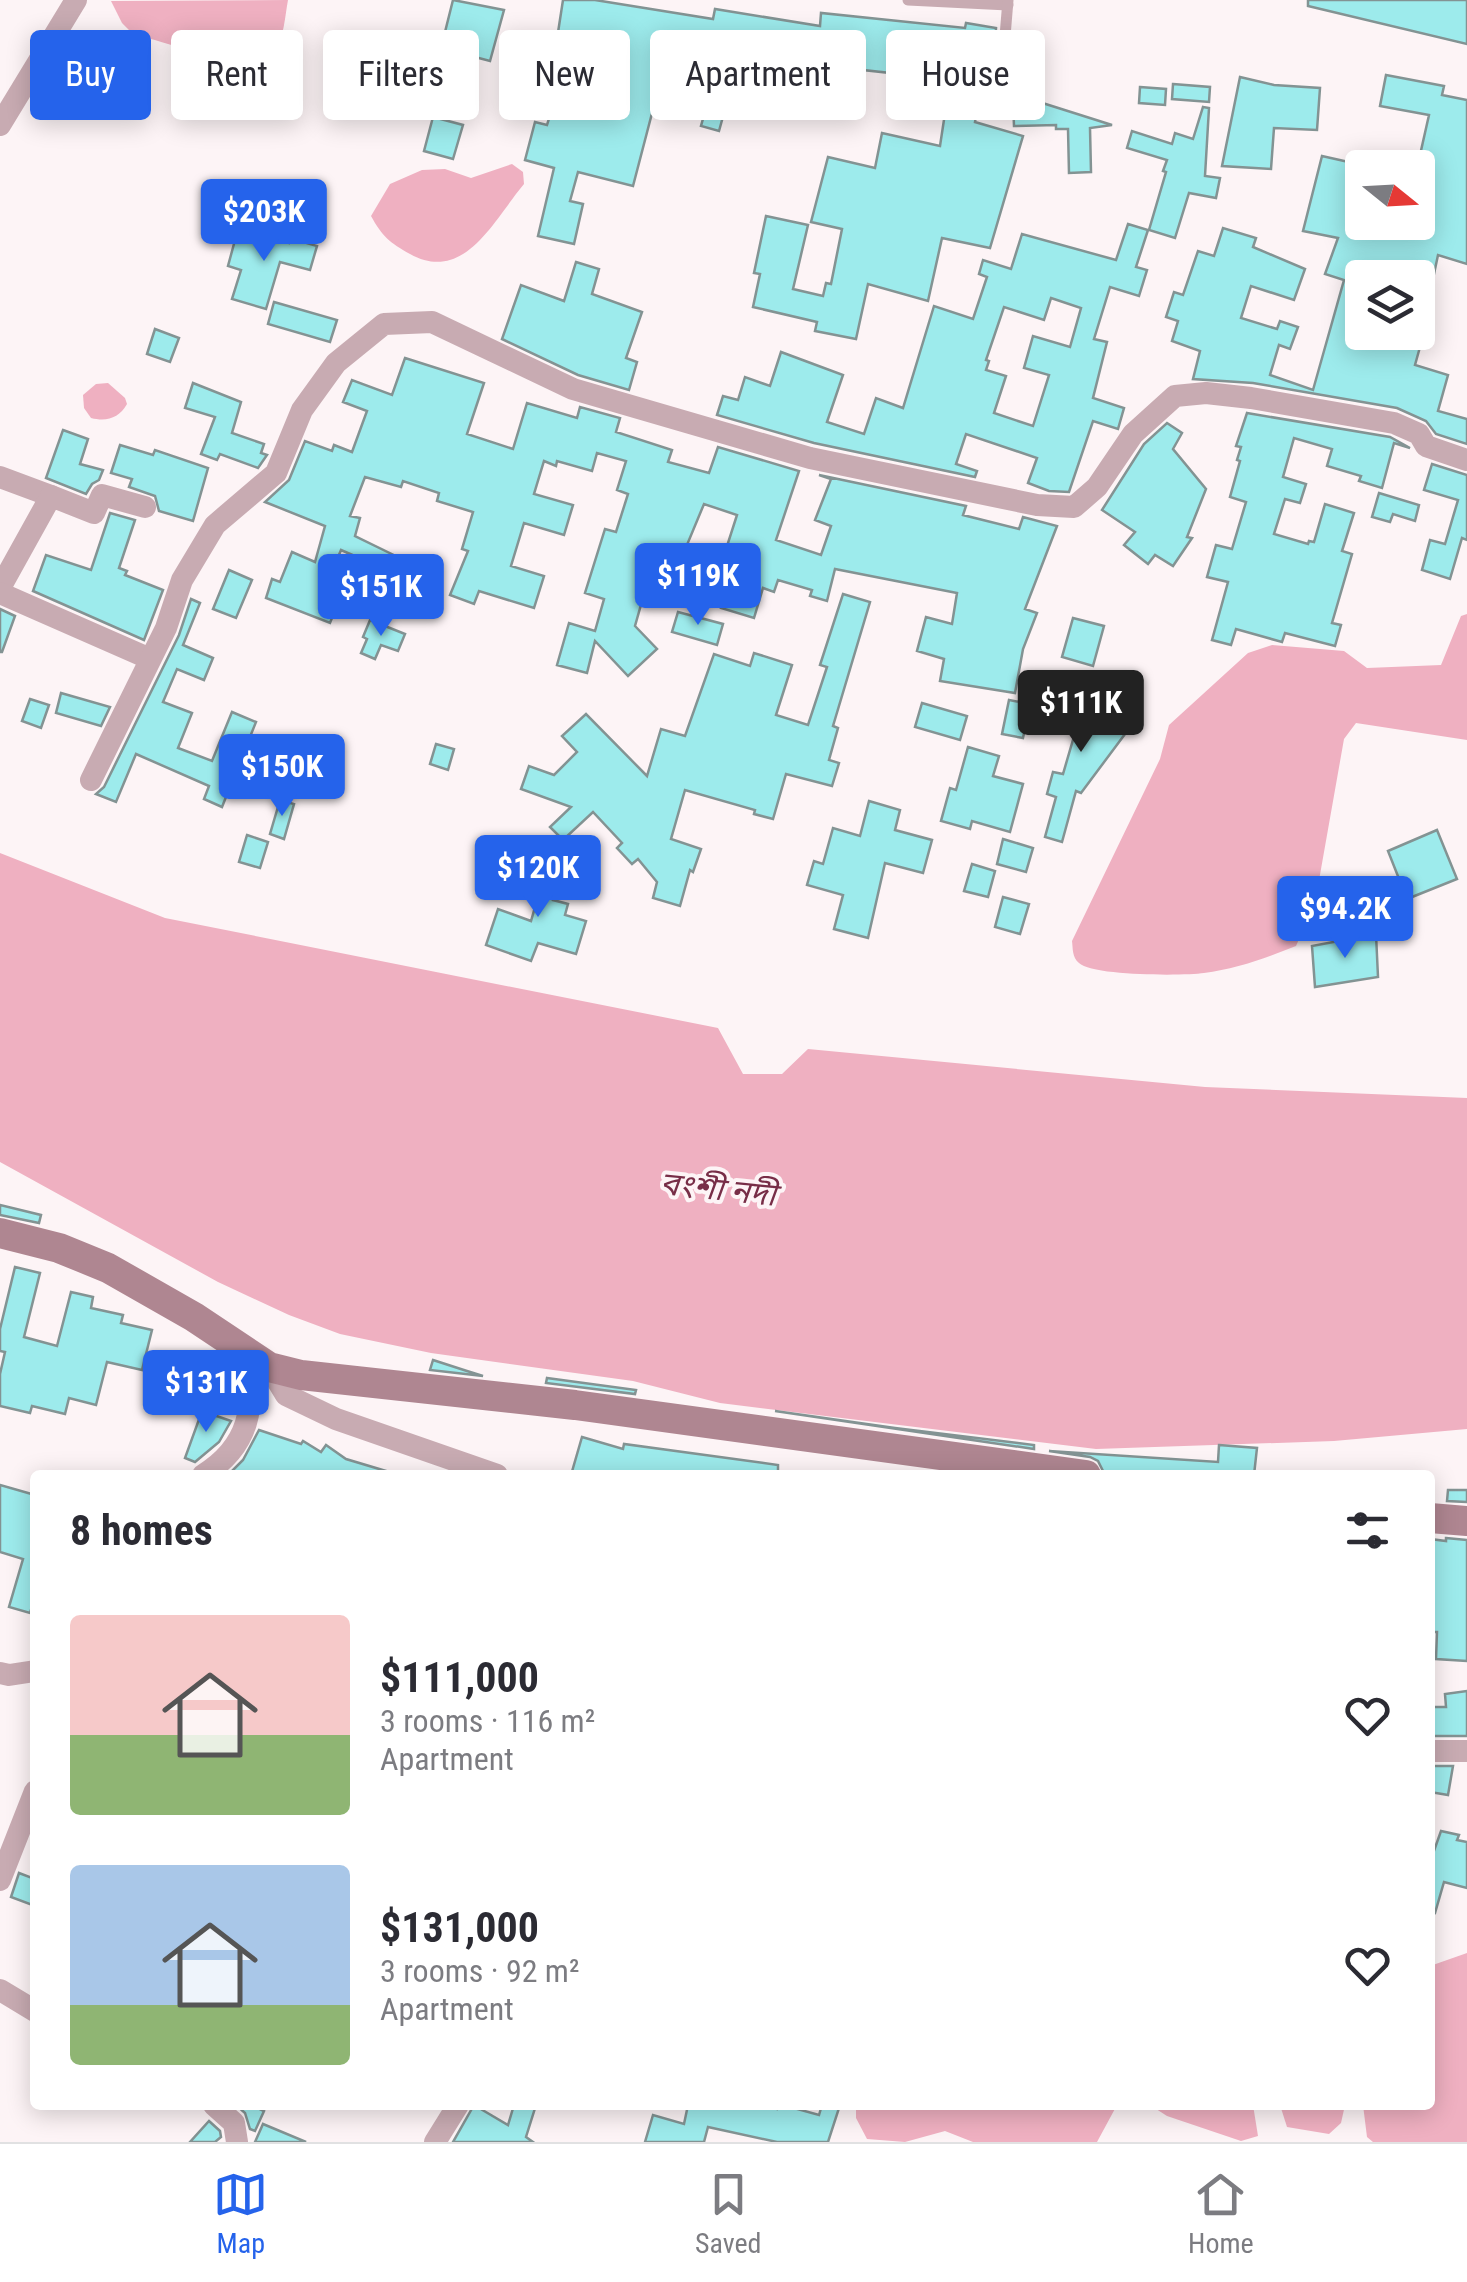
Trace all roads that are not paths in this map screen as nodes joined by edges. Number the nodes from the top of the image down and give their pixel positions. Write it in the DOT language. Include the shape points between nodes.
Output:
graph roads {
  1 [pos="76,0"];
  2 [pos="908,0"];
  3 [pos="1008,3"];
  4 [pos="1006,30"];
  5 [pos="0,126"];
  6 [pos="1467,460"];
  7 [pos="0,478"];
  8 [pos="51,496"];
  9 [pos="145,507"];
  10 [pos="0,590"];
  11 [pos="148,658"];
  12 [pos="90,780"];
  13 [pos="0,1232"];
  14 [pos="259,1361"];
  15 [pos="211,1470"];
  16 [pos="484,1470"];
  17 [pos="1049,1470"];
  18 [pos="1435,1518"];
  19 [pos="1467,1520"];
  20 [pos="30,1672"];
  21 [pos="0,1673"];
  22 [pos="1435,1751"];
  23 [pos="1467,1752"];
  24 [pos="30,1804"];
  25 [pos="0,1880"];
  26 [pos="0,1990"];
  27 [pos="30,2008"];
  28 [pos="220,2110"];
  29 [pos="455,2110"];
  30 [pos="237,2142"];
  31 [pos="435,2142"];
  1 -- 5 [label="street"];
  2 -- 3 [label="lane"];
  3 -- 4 [label="lane"];
  6 -- 11 [label="street" via="1426,446 1419,434 1394,424 1251,398 1175,396 1133,434 1097,487 1074,507 1037,505 810,458 573,388 432,322 384,324 325,378 302,410 276,473 215,525"];
  7 -- 8 [label="street"];
  8 -- 9 [label="street" via="94,513 102,495"];
  8 -- 10 [label="street"];
  10 -- 11 [label="street"];
  11 -- 12 [label="street"];
  13 -- 14 [label="street" via="108,1268"];
  14 -- 15 [label="street" via="246,1426 227,1460"];
  14 -- 16 [label="street" via="286,1395 302,1403"];
  14 -- 17 [label="street" via="301,1374"];
  18 -- 19 [label="street"];
  20 -- 21 [label="street"];
  22 -- 23 [label="street"];
  24 -- 25 [label="street"];
  26 -- 27 [label="street"];
  28 -- 30 [label="street" via="234,2123"];
  29 -- 31 [label="street"];
}
